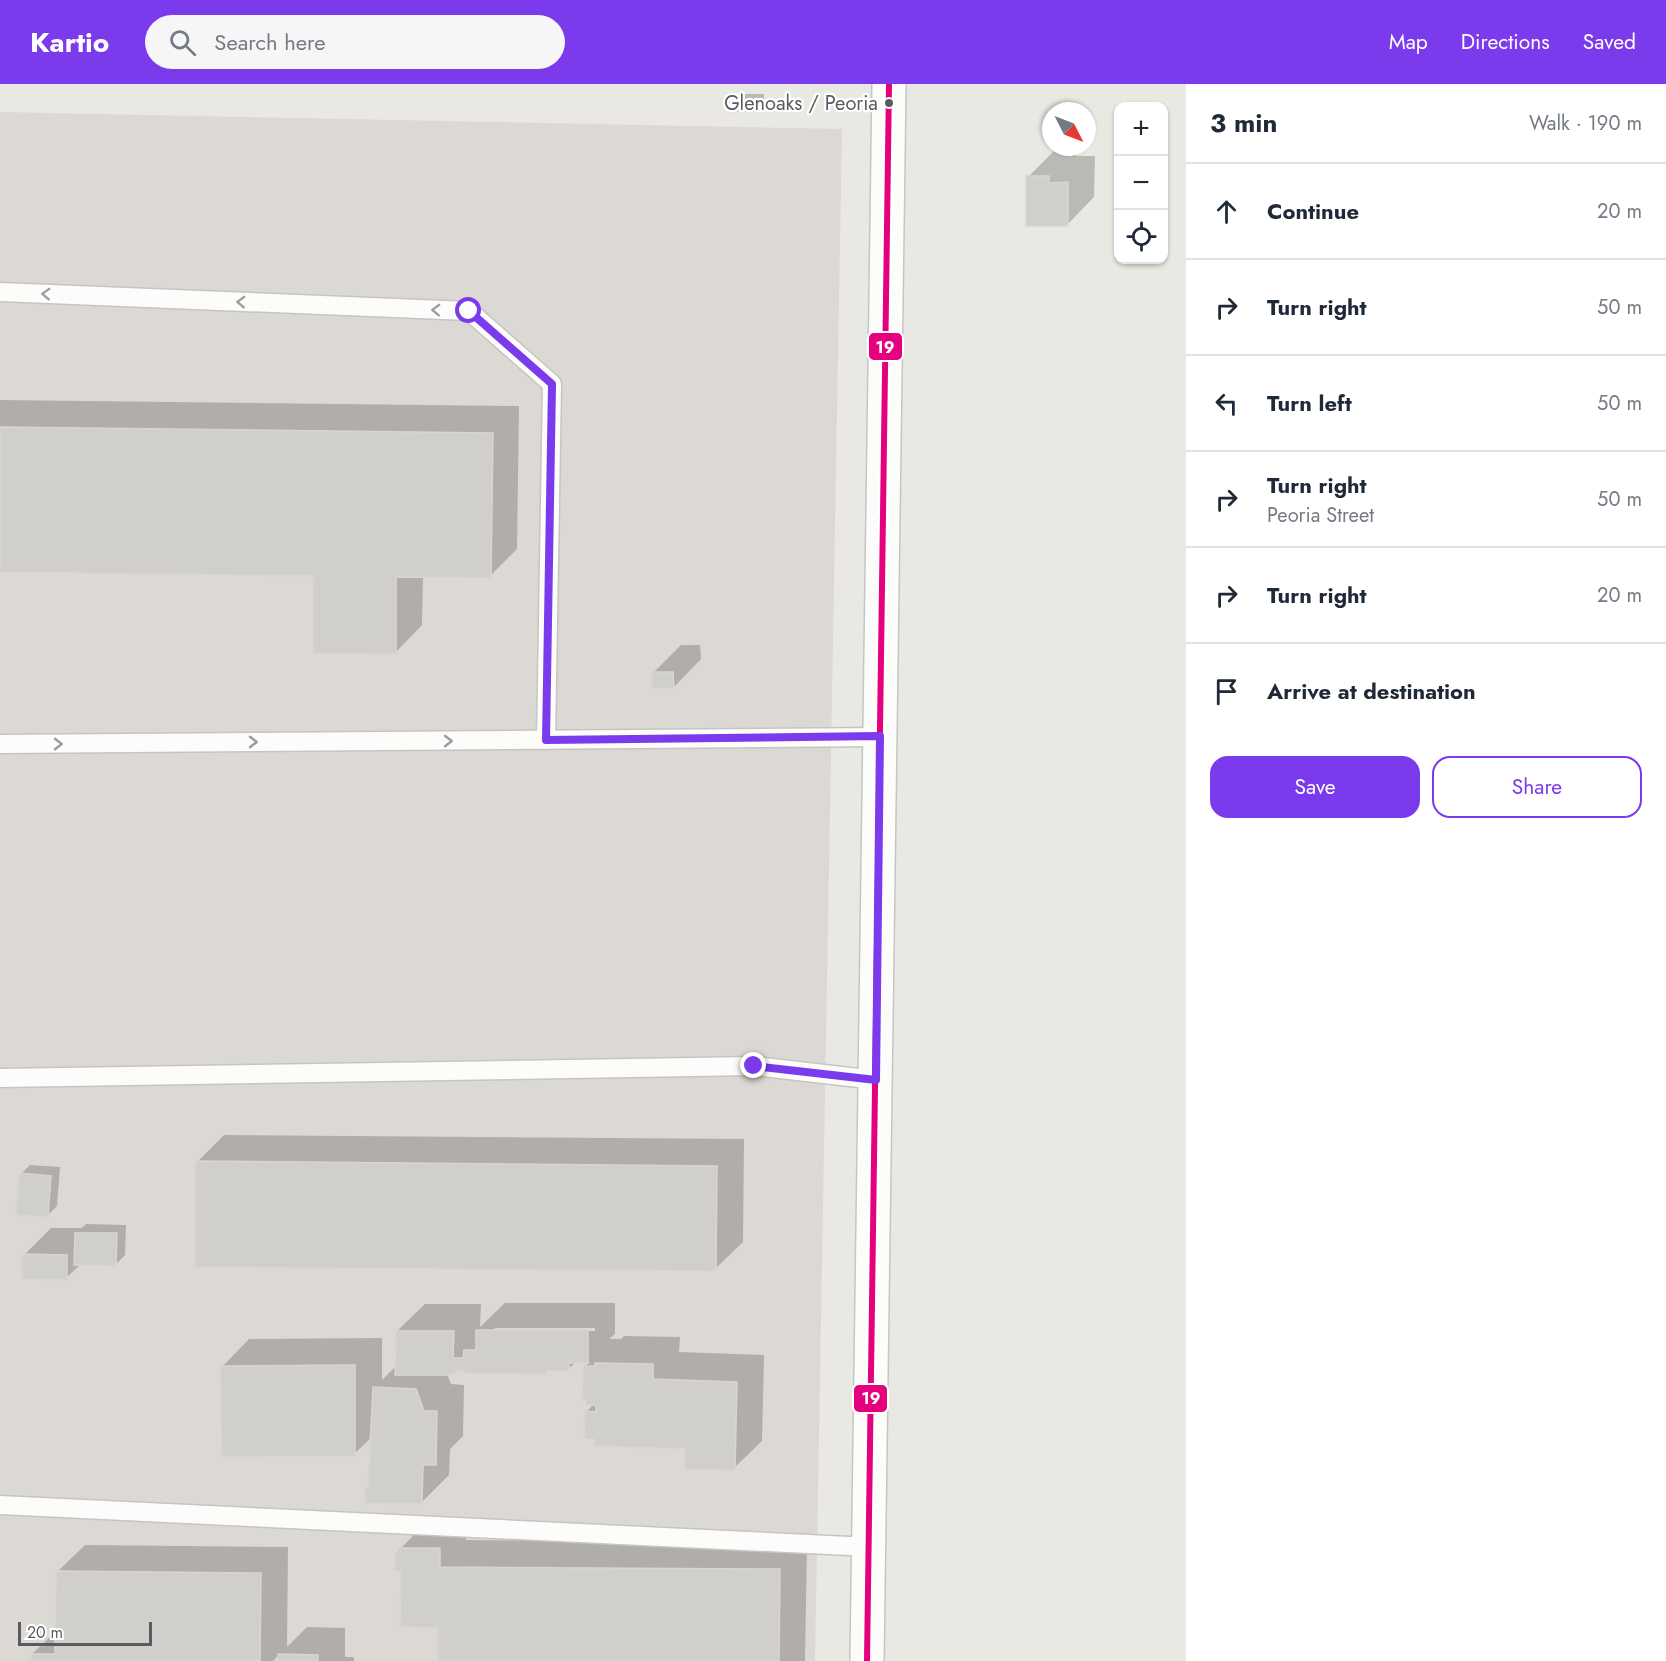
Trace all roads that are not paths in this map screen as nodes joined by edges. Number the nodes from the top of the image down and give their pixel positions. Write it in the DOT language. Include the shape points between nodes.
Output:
graph roads {
  1 [pos="889,84"];
  2 [pos="0,292"];
  3 [pos="880,736"];
  4 [pos="546,740"];
  5 [pos="0,744"];
  6 [pos="0,1078"];
  7 [pos="876,1080"];
  8 [pos="0,1506"];
  9 [pos="870,1547"];
  10 [pos="867,1661"];
  1 -- 3 [label="street"];
  4 -- 2 [label="lane, one-way" via="552,384 469,311"];
  3 -- 4 [label="lane"];
  3 -- 7 [label="street"];
  5 -- 4 [label="lane, one-way"];
  6 -- 7 [label="lane" via="754,1066"];
  7 -- 9 [label="street"];
  8 -- 9 [label="lane"];
  9 -- 10 [label="street"];
}
